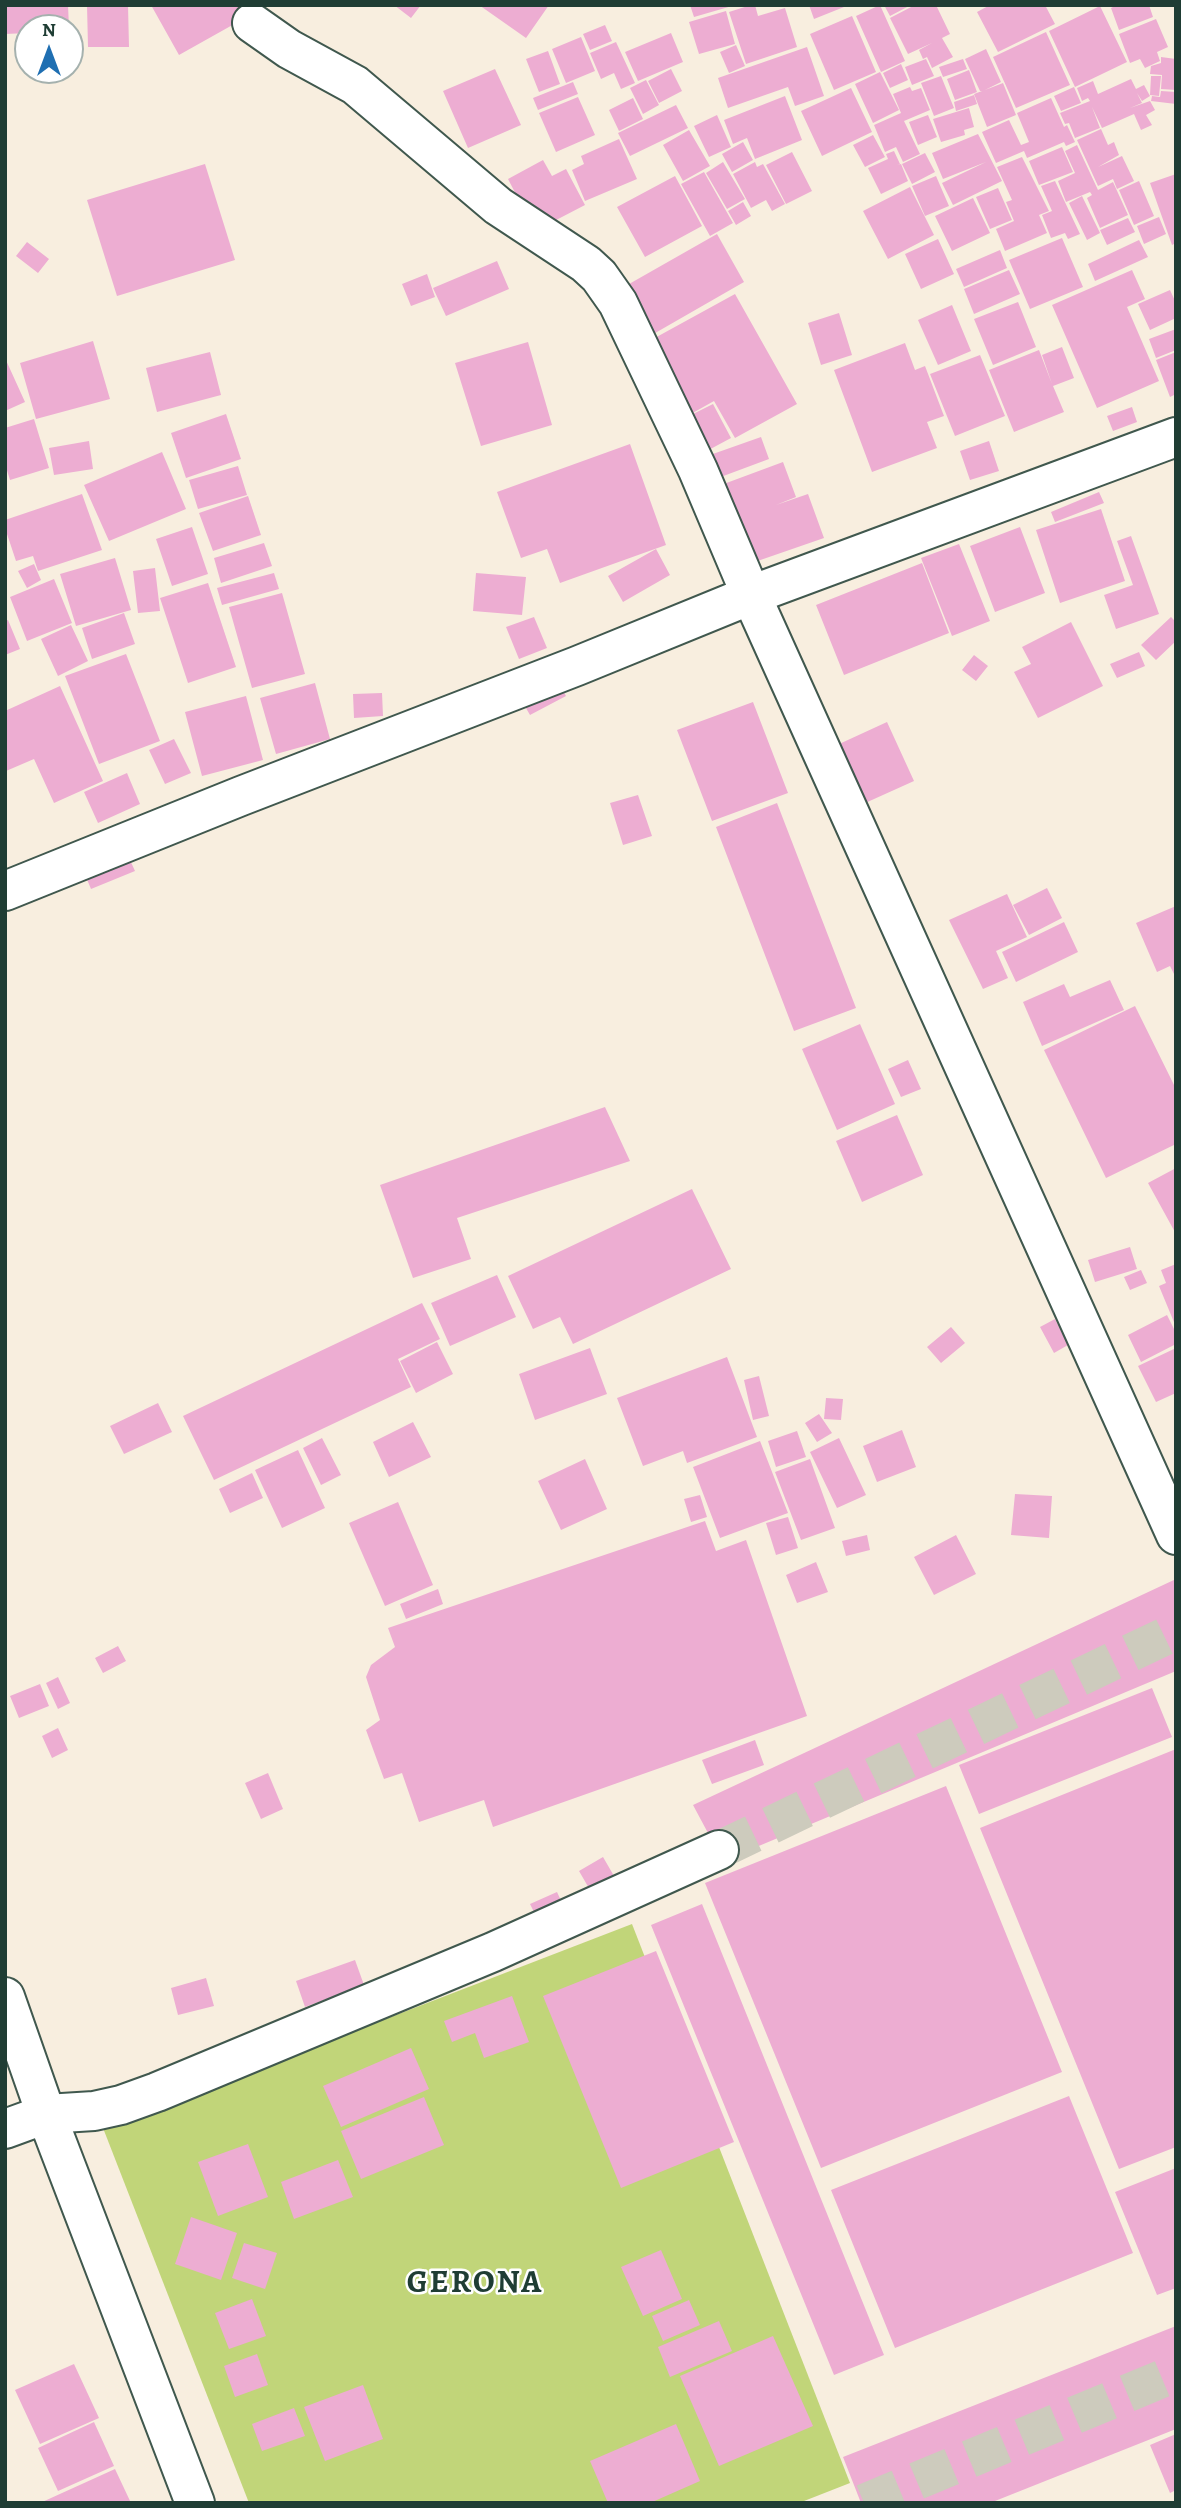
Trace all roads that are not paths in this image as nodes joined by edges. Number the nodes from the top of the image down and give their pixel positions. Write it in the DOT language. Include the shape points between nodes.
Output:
graph roads {
  1 [pos="252,23"];
  2 [pos="1176,437"];
  3 [pos="751,595"];
  4 [pos="5,891"];
  5 [pos="1176,1535"];
  6 [pos="719,1850"];
  7 [pos="5,1997"];
  8 [pos="46,2114"];
  9 [pos="5,2129"];
  10 [pos="195,2503"];
  1 -- 3 [label="street" via="355,85 498,206 599,276 632,328"];
  2 -- 3 [label="street"];
  3 -- 4 [label="street"];
  3 -- 5 [label="street"];
  6 -- 8 [label="street" via="493,1952 157,2092 121,2105"];
  7 -- 8 [label="street"];
  8 -- 9 [label="street"];
  8 -- 10 [label="street"];
}
